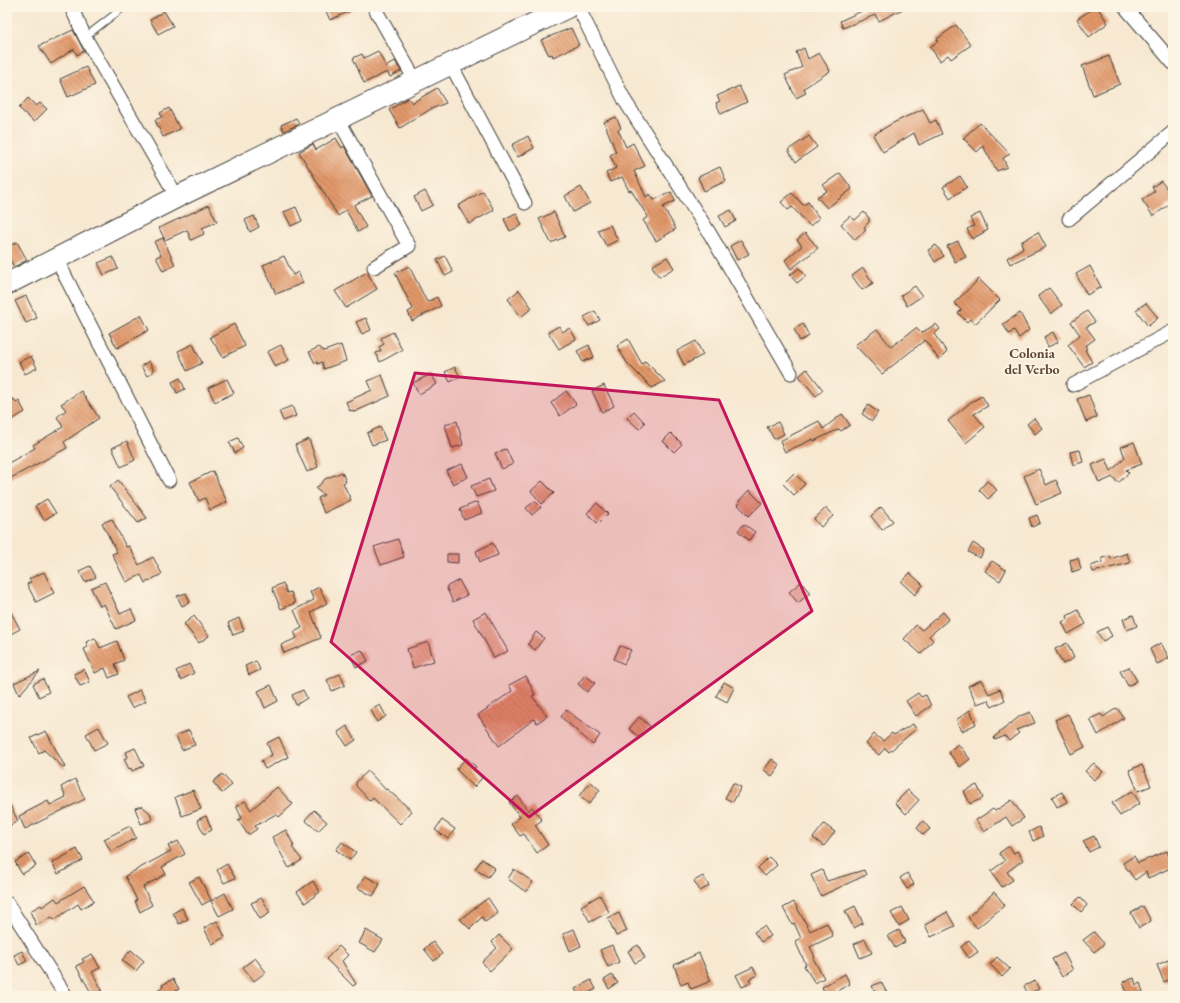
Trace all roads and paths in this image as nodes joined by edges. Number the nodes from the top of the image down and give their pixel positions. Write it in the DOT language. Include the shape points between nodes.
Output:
graph roads {
  1 [pos="71,7"];
  2 [pos="124,7"];
  3 [pos="374,7"];
  4 [pos="568,7"];
  5 [pos="578,7"];
  6 [pos="1125,7"];
  7 [pos="85,37"];
  8 [pos="450,63"];
  9 [pos="1173,63"];
  10 [pos="415,80"];
  11 [pos="338,119"];
  12 [pos="1173,132"];
  13 [pos="177,197"];
  14 [pos="525,203"];
  15 [pos="1069,219"];
  16 [pos="56,258"];
  17 [pos="374,268"];
  18 [pos="7,284"];
  19 [pos="1173,330"];
  20 [pos="790,373"];
  21 [pos="1073,385"];
  22 [pos="169,480"];
  23 [pos="7,903"];
  24 [pos="66,996"];
  1 -- 7 [label="street"];
  2 -- 7 [label="lane"];
  3 -- 10 [label="street"];
  4 -- 8 [label="highway"];
  5 -- 20 [label="street" via="625,101 710,234"];
  6 -- 9 [label="street"];
  7 -- 13 [label="street"];
  8 -- 10 [label="highway"];
  8 -- 14 [label="street"];
  10 -- 11 [label="highway"];
  11 -- 13 [label="highway"];
  11 -- 17 [label="street" via="409,246"];
  12 -- 15 [label="street"];
  13 -- 16 [label="highway"];
  16 -- 18 [label="highway"];
  16 -- 22 [label="street"];
  19 -- 21 [label="street"];
  23 -- 24 [label="street"];
}
